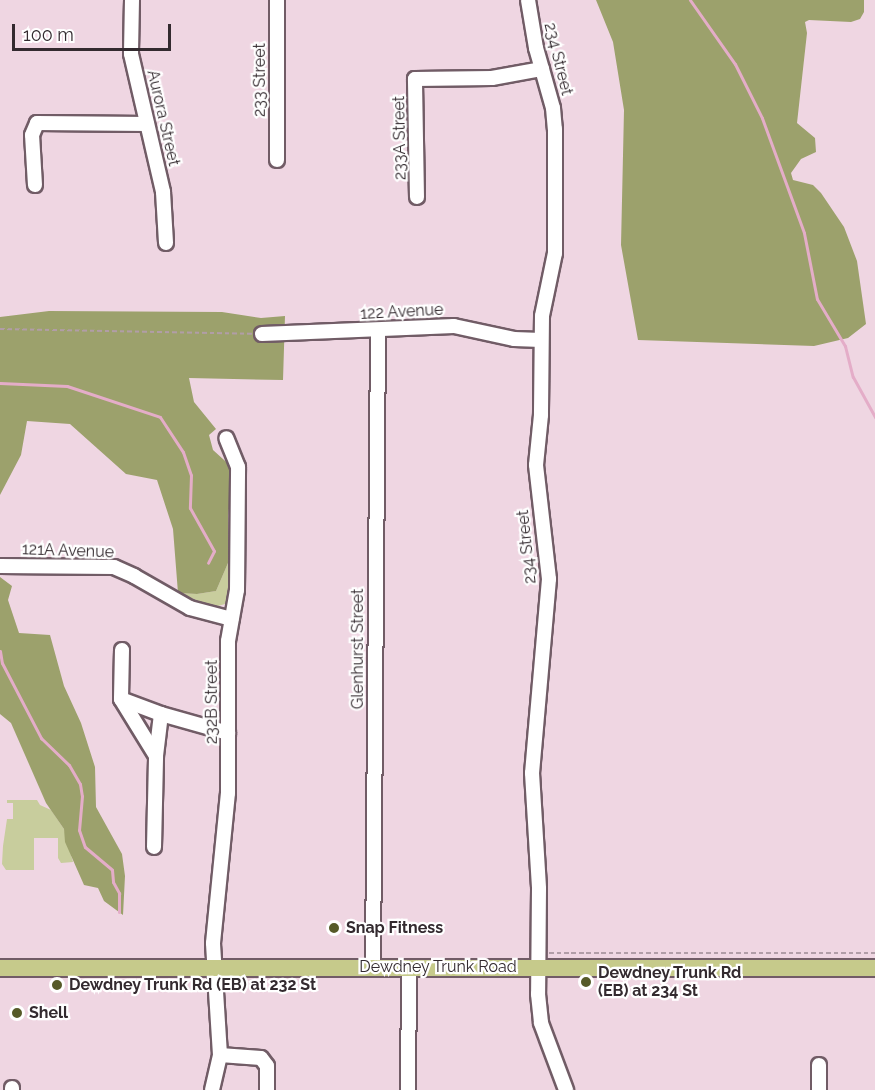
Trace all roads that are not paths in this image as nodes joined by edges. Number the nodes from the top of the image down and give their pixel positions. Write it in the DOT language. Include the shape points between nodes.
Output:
graph roads {
  1 [pos="132,0"];
  2 [pos="277,0"];
  3 [pos="528,0"];
  4 [pos="542,69"];
  5 [pos="147,124"];
  6 [pos="277,160"];
  7 [pos="35,185"];
  8 [pos="417,196"];
  9 [pos="166,243"];
  10 [pos="378,330"];
  11 [pos="262,334"];
  12 [pos="541,340"];
  13 [pos="226,438"];
  14 [pos="0,566"];
  15 [pos="232,619"];
  16 [pos="122,650"];
  17 [pos="121,699"];
  18 [pos="161,714"];
  19 [pos="228,734"];
  20 [pos="156,756"];
  21 [pos="154,847"];
  22 [pos="544,959"];
  23 [pos="373,967"];
  24 [pos="409,967"];
  25 [pos="0,968"];
  26 [pos="215,968"];
  27 [pos="875,968"];
  28 [pos="220,1055"];
  29 [pos="819,1065"];
  30 [pos="212,1090"];
  31 [pos="267,1090"];
  32 [pos="408,1090"];
  33 [pos="566,1090"];
  34 [pos="819,1090"];
  1 -- 5 [label="street, Aurora Street" via="131,54"];
  2 -- 6 [label="street, 233 Street"];
  3 -- 4 [label="street, 234 Street"];
  4 -- 8 [label="street, 233A Street" via="492,78 415,79"];
  4 -- 12 [label="street, 234 Street" via="553,108 555,195 554,261 544,299"];
  5 -- 7 [label="street" via="37,123 32,135"];
  5 -- 9 [label="street, Aurora Street" via="163,192"];
  10 -- 11 [label="street, 122 Avenue"];
  10 -- 12 [label="street, 122 Avenue" via="454,326 514,339"];
  10 -- 23 [label="street, Glenhurst Street"];
  12 -- 22 [label="street, 234 Street" via="542,400 536,476 549,579 532,773"];
  13 -- 15 [label="street, 232B Street" via="238,467 237,590"];
  14 -- 15 [label="street, 121A Avenue" via="114,567 190,608"];
  15 -- 19 [label="street, 232B Street" via="228,641"];
  16 -- 17 [label="street"];
  17 -- 18 [label="street"];
  17 -- 20 [label="street"];
  18 -- 19 [label="street"];
  18 -- 20 [label="street"];
  19 -- 26 [label="street, 232B Street" via="228,793 215,921"];
  20 -- 21 [label="street"];
  22 -- 24 [label="main road, Dewdney Trunk Road"];
  22 -- 27 [label="main road, Dewdney Trunk Road"];
  22 -- 33 [label="street, 234 Street" via="541,1023"];
  23 -- 24 [label="main road, Dewdney Trunk Road"];
  23 -- 26 [label="main road, Dewdney Trunk Road"];
  24 -- 32 [label="street"];
  25 -- 26 [label="main road, Dewdney Trunk Road"];
  26 -- 28 [label="street, 232B Street"];
  28 -- 30 [label="street, 232B Street"];
  28 -- 31 [label="street" via="261,1058 267,1066"];
  29 -- 34 [label="street"];
}
